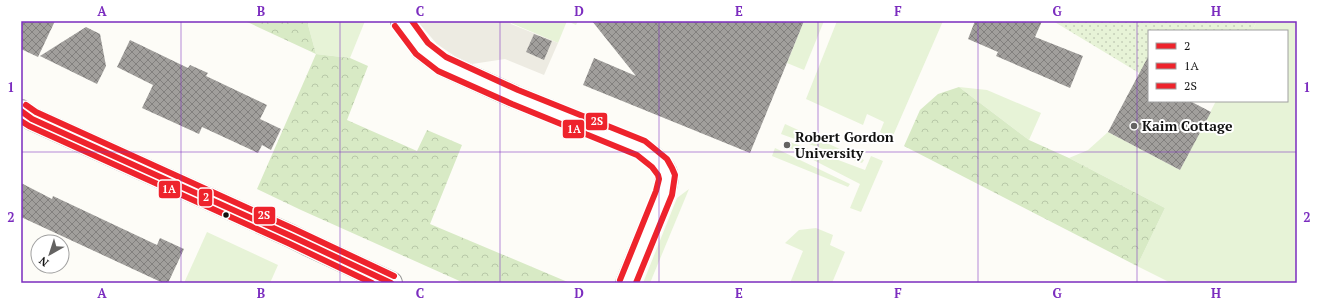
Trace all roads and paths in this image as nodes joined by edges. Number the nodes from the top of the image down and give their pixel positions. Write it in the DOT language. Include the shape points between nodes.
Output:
graph roads {
  1 [pos="402,21"];
  2 [pos="21,111"];
  3 [pos="391,283"];
  4 [pos="627,283"];
  1 -- 4 [label="street" via="422,49 442,64 515,97 641,148 666,171 664,193"];
  2 -- 3 [label="street" via="32,119"];
}
